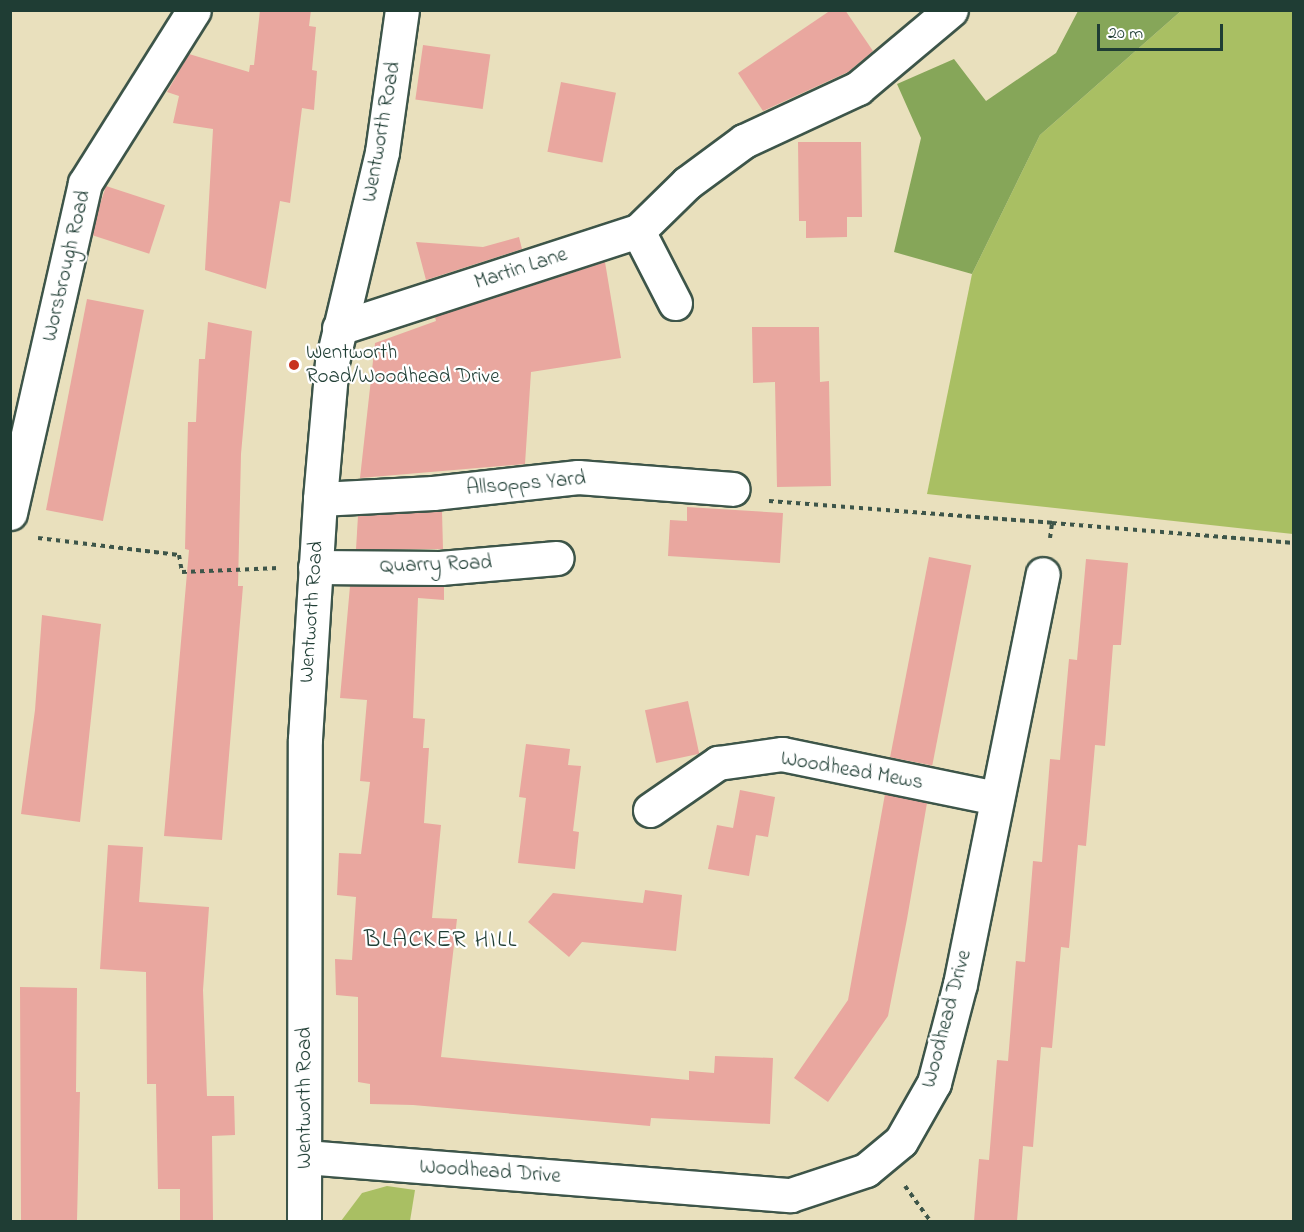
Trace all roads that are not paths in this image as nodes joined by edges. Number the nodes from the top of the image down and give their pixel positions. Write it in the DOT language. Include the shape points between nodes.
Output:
graph roads {
  1 [pos="194,10"];
  2 [pos="402,10"];
  3 [pos="951,10"];
  4 [pos="638,231"];
  5 [pos="675,303"];
  6 [pos="339,328"];
  7 [pos="733,489"];
  8 [pos="320,499"];
  9 [pos="11,506"];
  10 [pos="557,558"];
  11 [pos="315,567"];
  12 [pos="1043,574"];
  13 [pos="996,798"];
  14 [pos="650,810"];
  15 [pos="305,1158"];
  16 [pos="304,1221"];
  1 -- 9 [label="street, Worsbrough Road" via="85,183"];
  2 -- 6 [label="street, Wentworth Road" via="382,152"];
  3 -- 4 [label="street, Martin Lane" via="858,88 744,141 687,183"];
  4 -- 5 [label="street"];
  4 -- 6 [label="street, Martin Lane"];
  6 -- 8 [label="street, Wentworth Road" via="332,362"];
  7 -- 8 [label="street, Allsopps Yard" via="578,477 433,493"];
  8 -- 11 [label="street, Wentworth Road"];
  10 -- 11 [label="street, Quarry Road" via="440,568"];
  11 -- 15 [label="street, Wentworth Road" via="304,739"];
  12 -- 13 [label="street, Woodhead Drive"];
  13 -- 14 [label="street, Woodhead Mews" via="782,754 718,763"];
  13 -- 15 [label="street, Woodhead Drive" via="960,984 934,1083 901,1141 866,1170 791,1195"];
  15 -- 16 [label="street, Wentworth Road"];
}
